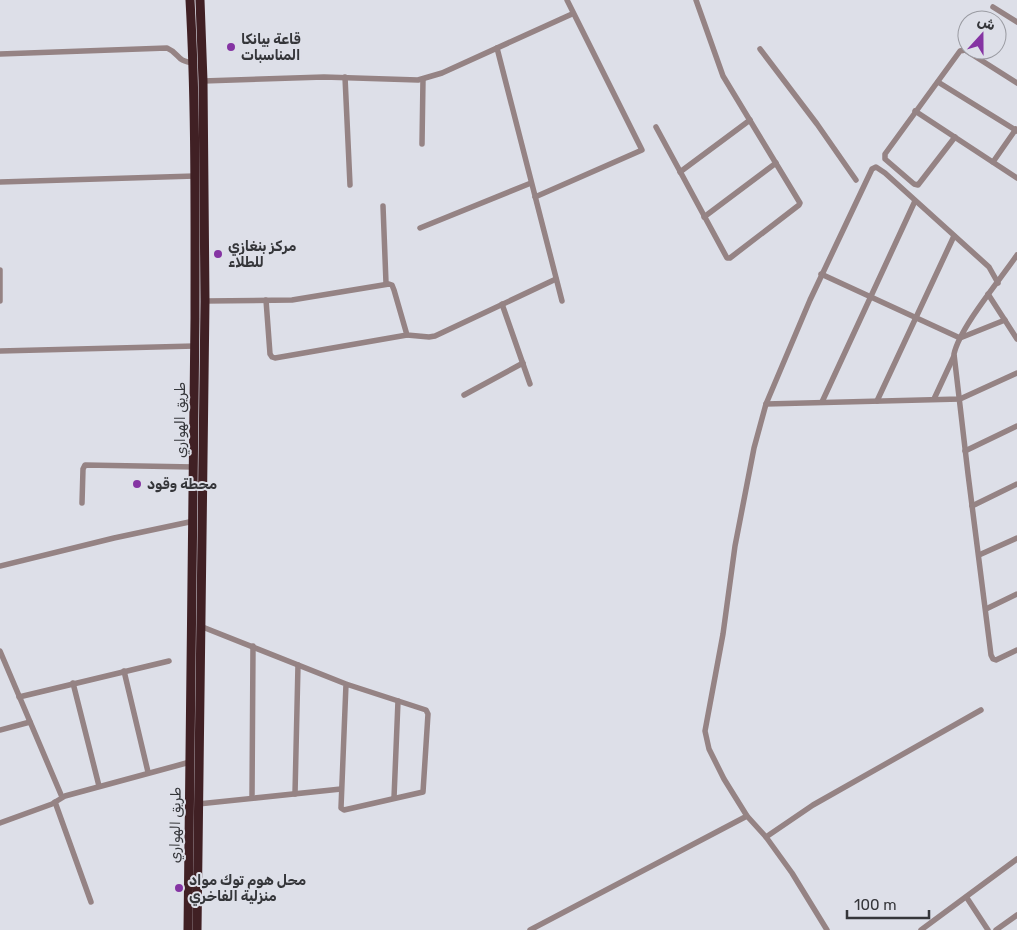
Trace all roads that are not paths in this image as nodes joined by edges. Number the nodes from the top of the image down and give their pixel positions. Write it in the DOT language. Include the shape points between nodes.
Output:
graph roads {
  1 [pos="190,0"];
  2 [pos="200,0"];
  3 [pos="567,0"];
  4 [pos="696,0"];
  5 [pos="993,7"];
  6 [pos="572,14"];
  7 [pos="1017,22"];
  8 [pos="196,34"];
  9 [pos="497,48"];
  10 [pos="760,49"];
  11 [pos="0,54"];
  12 [pos="194,63"];
  13 [pos="345,77"];
  14 [pos="423,79"];
  15 [pos="203,81"];
  16 [pos="938,82"];
  17 [pos="1017,83"];
  18 [pos="916,111"];
  19 [pos="750,120"];
  20 [pos="656,127"];
  21 [pos="1016,129"];
  22 [pos="955,137"];
  23 [pos="422,144"];
  24 [pos="993,162"];
  25 [pos="776,163"];
  26 [pos="680,172"];
  27 [pos="195,176"];
  28 [pos="1017,178"];
  29 [pos="856,180"];
  30 [pos="0,182"];
  31 [pos="531,183"];
  32 [pos="350,185"];
  33 [pos="535,197"];
  34 [pos="915,201"];
  35 [pos="383,206"];
  36 [pos="704,216"];
  37 [pos="420,228"];
  38 [pos="954,236"];
  39 [pos="1017,255"];
  40 [pos="0,270"];
  41 [pos="822,274"];
  42 [pos="556,279"];
  43 [pos="998,283"];
  44 [pos="386,284"];
  45 [pos="988,294"];
  46 [pos="871,297"];
  47 [pos="266,300"];
  48 [pos="0,301"];
  49 [pos="204,301"];
  50 [pos="562,301"];
  51 [pos="502,304"];
  52 [pos="916,318"];
  53 [pos="1005,320"];
  54 [pos="407,334"];
  55 [pos="960,338"];
  56 [pos="1017,339"];
  57 [pos="195,346"];
  58 [pos="0,351"];
  59 [pos="954,354"];
  60 [pos="523,363"];
  61 [pos="1017,373"];
  62 [pos="530,384"];
  63 [pos="464,394"];
  64 [pos="960,398"];
  65 [pos="934,399"];
  66 [pos="877,401"];
  67 [pos="822,402"];
  68 [pos="766,404"];
  69 [pos="1017,426"];
  70 [pos="965,451"];
  71 [pos="194,466"];
  72 [pos="1017,484"];
  73 [pos="82,503"];
  74 [pos="972,506"];
  75 [pos="194,521"];
  76 [pos="1017,538"];
  77 [pos="979,555"];
  78 [pos="0,566"];
  79 [pos="1017,594"];
  80 [pos="986,609"];
  81 [pos="200,626"];
  82 [pos="253,646"];
  83 [pos="1017,650"];
  84 [pos="0,651"];
  85 [pos="169,661"];
  86 [pos="298,664"];
  87 [pos="124,671"];
  88 [pos="73,683"];
  89 [pos="346,684"];
  90 [pos="19,697"];
  91 [pos="398,701"];
  92 [pos="981,710"];
  93 [pos="30,722"];
  94 [pos="0,730"];
  95 [pos="190,762"];
  96 [pos="148,772"];
  97 [pos="99,786"];
  98 [pos="341,789"];
  99 [pos="295,794"];
  100 [pos="62,797"];
  101 [pos="252,798"];
  102 [pos="394,798"];
  103 [pos="55,802"];
  104 [pos="198,804"];
  105 [pos="747,816"];
  106 [pos="0,823"];
  107 [pos="766,837"];
  108 [pos="1017,859"];
  109 [pos="193,885"];
  110 [pos="967,898"];
  111 [pos="91,902"];
  112 [pos="1017,915"];
  113 [pos="188,930"];
  114 [pos="197,930"];
  115 [pos="530,930"];
  116 [pos="827,930"];
  117 [pos="921,930"];
  118 [pos="988,930"];
  119 [pos="996,930"];
  1 -- 8 [label="highway, طريق الهواري"];
  2 -- 8 [label="highway, طريق الهواري"];
  3 -- 6 [label="street"];
  4 -- 19 [label="street" via="723,76"];
  5 -- 7 [label="street"];
  6 -- 9 [label="street"];
  6 -- 33 [label="street" via="642,150"];
  8 -- 12 [label="highway, طريق الهواري"];
  8 -- 15 [label="highway, طريق الهواري"];
  9 -- 14 [label="street"];
  9 -- 31 [label="street"];
  10 -- 29 [label="street"];
  11 -- 12 [label="street" via="167,48 180,60"];
  12 -- 27 [label="highway, طريق الهواري"];
  13 -- 14 [label="street"];
  13 -- 15 [label="street"];
  13 -- 32 [label="street"];
  14 -- 23 [label="street"];
  15 -- 49 [label="highway, طريق الهواري"];
  16 -- 17 [label="street" via="962,50"];
  16 -- 18 [label="street"];
  16 -- 21 [label="street"];
  18 -- 22 [label="street"];
  18 -- 22 [label="street" via="885,157 914,184 920,184"];
  19 -- 25 [label="street"];
  19 -- 26 [label="street"];
  20 -- 26 [label="street"];
  21 -- 24 [label="street"];
  22 -- 24 [label="street"];
  24 -- 28 [label="street"];
  25 -- 36 [label="street"];
  25 -- 36 [label="street" via="799,206 730,258 726,257"];
  26 -- 36 [label="street"];
  27 -- 30 [label="street"];
  27 -- 57 [label="highway, طريق الهواري"];
  31 -- 33 [label="street"];
  31 -- 37 [label="street"];
  33 -- 42 [label="street"];
  34 -- 38 [label="street"];
  34 -- 41 [label="street" via="879,168 872,169"];
  34 -- 46 [label="street"];
  35 -- 44 [label="street"];
  38 -- 43 [label="street" via="989,267"];
  38 -- 52 [label="street"];
  39 -- 43 [label="street"];
  40 -- 48 [label="street"];
  41 -- 46 [label="street"];
  41 -- 68 [label="street"];
  42 -- 50 [label="street"];
  42 -- 51 [label="street"];
  43 -- 45 [label="street"];
  44 -- 47 [label="street" via="292,300"];
  44 -- 54 [label="street" via="392,285"];
  45 -- 53 [label="street"];
  45 -- 55 [label="street"];
  46 -- 52 [label="street"];
  46 -- 67 [label="street"];
  47 -- 49 [label="street"];
  47 -- 54 [label="street" via="270,354 275,358"];
  49 -- 81 [label="highway, طريق الهواري"];
  51 -- 54 [label="street" via="436,336"];
  51 -- 60 [label="street"];
  52 -- 55 [label="street"];
  52 -- 66 [label="street"];
  53 -- 55 [label="street"];
  53 -- 56 [label="street"];
  55 -- 59 [label="street"];
  57 -- 58 [label="street"];
  57 -- 71 [label="highway, طريق الهواري"];
  59 -- 64 [label="street"];
  59 -- 65 [label="street"];
  60 -- 62 [label="street"];
  60 -- 63 [label="street"];
  61 -- 64 [label="street"];
  64 -- 65 [label="street"];
  64 -- 70 [label="street"];
  65 -- 66 [label="street"];
  66 -- 67 [label="street"];
  67 -- 68 [label="street"];
  68 -- 105 [label="street" via="735,546 706,731 709,749"];
  69 -- 70 [label="street"];
  70 -- 74 [label="street"];
  71 -- 73 [label="street" via="85,465"];
  71 -- 75 [label="highway, طريق الهواري"];
  72 -- 74 [label="street"];
  74 -- 77 [label="street"];
  75 -- 78 [label="street"];
  75 -- 95 [label="highway, طريق الهواري"];
  76 -- 77 [label="street"];
  77 -- 80 [label="street"];
  79 -- 80 [label="street"];
  80 -- 83 [label="street" via="993,659"];
  81 -- 82 [label="street"];
  81 -- 104 [label="highway, طريق الهواري"];
  82 -- 86 [label="street"];
  82 -- 101 [label="street"];
  84 -- 90 [label="street"];
  85 -- 87 [label="street"];
  86 -- 89 [label="street"];
  86 -- 99 [label="street"];
  87 -- 88 [label="street"];
  87 -- 96 [label="street"];
  88 -- 90 [label="street"];
  88 -- 97 [label="street"];
  89 -- 91 [label="street"];
  89 -- 98 [label="street"];
  90 -- 93 [label="street"];
  91 -- 102 [label="street"];
  91 -- 102 [label="street" via="424,708 428,714 423,791"];
  92 -- 107 [label="street" via="812,805"];
  93 -- 94 [label="street"];
  93 -- 100 [label="street"];
  95 -- 96 [label="street"];
  95 -- 109 [label="highway, طريق الهواري"];
  96 -- 97 [label="street"];
  97 -- 100 [label="street"];
  98 -- 99 [label="street"];
  98 -- 102 [label="street" via="342,809"];
  99 -- 101 [label="street"];
  100 -- 103 [label="street"];
  101 -- 104 [label="street"];
  103 -- 106 [label="street"];
  103 -- 111 [label="street"];
  104 -- 109 [label="highway, طريق الهواري"];
  105 -- 107 [label="street"];
  105 -- 115 [label="street"];
  107 -- 116 [label="street"];
  108 -- 110 [label="street"];
  109 -- 113 [label="highway, طريق الهواري"];
  109 -- 114 [label="highway, طريق الهواري"];
  110 -- 117 [label="street"];
  110 -- 118 [label="street"];
  112 -- 119 [label="street"];
}
